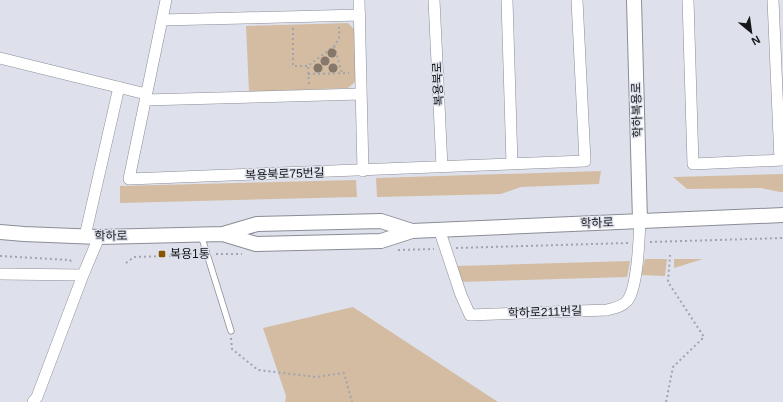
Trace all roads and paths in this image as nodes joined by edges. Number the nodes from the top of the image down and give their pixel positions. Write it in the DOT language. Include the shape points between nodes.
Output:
graph roads {
  1 [pos="166,0"];
  2 [pos="359,0"];
  3 [pos="434,0"];
  4 [pos="508,0"];
  5 [pos="577,0"];
  6 [pos="634,0"];
  7 [pos="688,0"];
  8 [pos="773,0"];
  9 [pos="360,16"];
  10 [pos="162,20"];
  11 [pos="340,21"];
  12 [pos="293,23"];
  13 [pos="334,46"];
  14 [pos="0,58"];
  15 [pos="308,66"];
  16 [pos="342,73"];
  17 [pos="349,73"];
  18 [pos="308,74"];
  19 [pos="119,87"];
  20 [pos="310,89"];
  21 [pos="362,94"];
  22 [pos="145,97"];
  23 [pos="782,160"];
  24 [pos="512,164"];
  25 [pos="442,168"];
  26 [pos="363,171"];
  27 [pos="783,215"];
  28 [pos="640,221"];
  29 [pos="439,229"];
  30 [pos="412,231"];
  31 [pos="0,232"];
  32 [pos="200,234"];
  33 [pos="222,234"];
  34 [pos="85,236"];
  35 [pos="99,237"];
  36 [pos="783,238"];
  37 [pos="676,242"];
  38 [pos="604,243"];
  39 [pos="458,248"];
  40 [pos="200,255"];
  41 [pos="670,255"];
  42 [pos="0,256"];
  43 [pos="126,263"];
  44 [pos="79,271"];
  45 [pos="0,274"];
  46 [pos="231,331"];
  47 [pos="33,402"];
  48 [pos="352,402"];
  49 [pos="666,402"];
  1 -- 10 [label="street"];
  2 -- 9 [label="street"];
  3 -- 25 [label="street, 복용북로"];
  4 -- 24 [label="street"];
  5 -- 24 [label="street, 복용북로75번길" via="585,161"];
  6 -- 28 [label="street, 학하복용로"];
  7 -- 23 [label="street" via="693,164"];
  8 -- 23 [label="street"];
  9 -- 10 [label="street"];
  9 -- 21 [label="street"];
  10 -- 22 [label="street"];
  11 -- 13 [label="path" via="339,39"];
  12 -- 15 [label="path" via="293,66"];
  13 -- 15 [label="path"];
  13 -- 16 [label="path"];
  14 -- 19 [label="street"];
  15 -- 18 [label="path"];
  16 -- 17 [label="path"];
  16 -- 18 [label="path"];
  18 -- 20 [label="path"];
  19 -- 22 [label="street"];
  19 -- 34 [label="street"];
  21 -- 22 [label="street"];
  21 -- 26 [label="street"];
  22 -- 26 [label="street, 복용북로75번길" via="129,179"];
  24 -- 25 [label="street, 복용북로75번길"];
  25 -- 26 [label="street, 복용북로75번길"];
  27 -- 28 [label="street, 학하로"];
  28 -- 29 [label="street, 학하로"];
  28 -- 29 [label="street, 학하로211번길" via="633,290 621,306 607,310 470,315"];
  29 -- 30 [label="street, 학하로"];
  30 -- 33 [label="street, 학하로" via="381,221 257,224"];
  30 -- 33 [label="street, 학하로" via="381,241 256,244"];
  31 -- 34 [label="street, 학하로"];
  32 -- 33 [label="street, 학하로"];
  32 -- 35 [label="street, 학하로"];
  32 -- 46 [label="lane"];
  34 -- 35 [label="street, 학하로"];
  35 -- 44 [label="street"];
  36 -- 37 [label="path"];
  38 -- 39 [label="path"];
  40 -- 43 [label="path" via="134,257"];
  41 -- 49 [label="path" via="668,282 704,337 672,367"];
  42 -- 44 [label="path" via="70,260"];
  44 -- 45 [label="street"];
  44 -- 47 [label="street"];
  46 -- 48 [label="path" via="232,349 258,370 316,377 344,373"];
}
